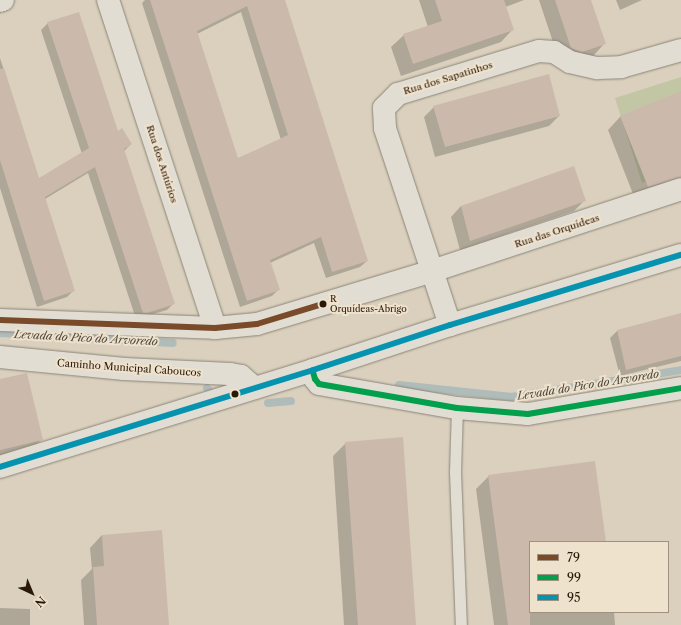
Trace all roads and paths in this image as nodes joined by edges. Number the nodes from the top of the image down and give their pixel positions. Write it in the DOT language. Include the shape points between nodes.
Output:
graph roads {
  1 [pos="3,0"];
  2 [pos="108,0"];
  3 [pos="0,1"];
  4 [pos="681,50"];
  5 [pos="681,189"];
  6 [pos="681,255"];
  7 [pos="432,272"];
  8 [pos="0,320"];
  9 [pos="450,325"];
  10 [pos="215,328"];
  11 [pos="0,358"];
  12 [pos="313,370"];
  13 [pos="255,388"];
  14 [pos="681,388"];
  15 [pos="457,408"];
  16 [pos="0,467"];
  17 [pos="461,625"];
  1 -- 3 [label="street"];
  2 -- 10 [label="street, Rua dos Antúrios"];
  4 -- 7 [label="street, Rua dos Sapatinhos" via="621,67 597,68 570,62 554,52 539,51 398,94 384,108 385,128"];
  5 -- 7 [label="street, Rua das Orquídeas"];
  6 -- 9 [label="street"];
  7 -- 9 [label="street, Rua dos Sapatinhos"];
  7 -- 10 [label="street, Rua das Orquídeas" via="257,324"];
  8 -- 10 [label="street, Rua das Orquídeas"];
  9 -- 12 [label="street"];
  11 -- 13 [label="street, Caminho Municipal Caboucos" via="124,369 230,374 241,376"];
  12 -- 13 [label="street"];
  12 -- 15 [label="street" via="319,384"];
  13 -- 16 [label="street"];
  14 -- 15 [label="street" via="528,414"];
  15 -- 17 [label="lane" via="455,472"];
}
